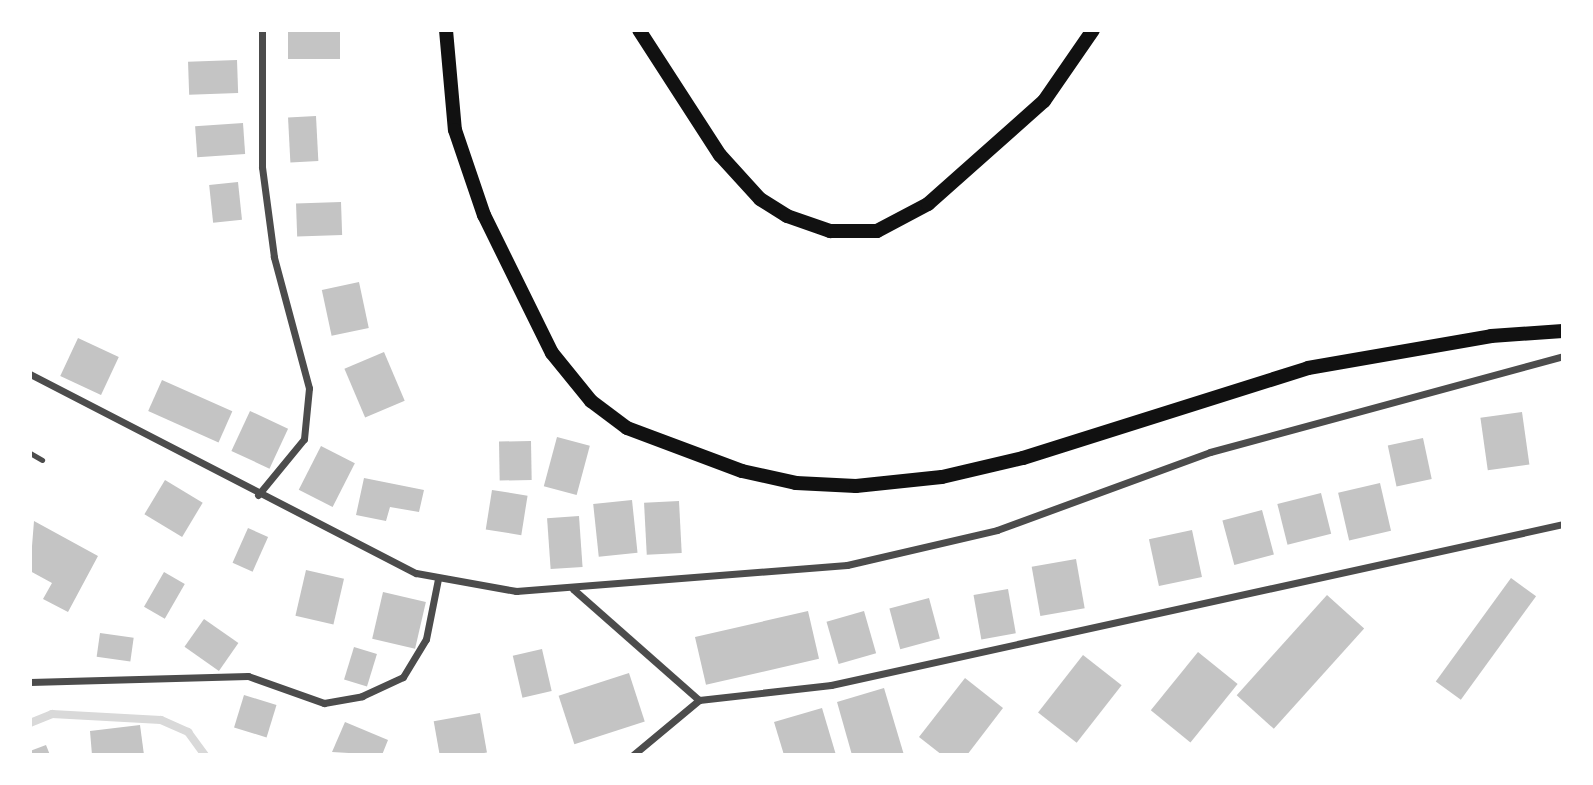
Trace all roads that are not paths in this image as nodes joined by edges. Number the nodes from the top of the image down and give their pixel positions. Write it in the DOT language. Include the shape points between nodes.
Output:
graph roads {
  1 [pos="262,30"];
  2 [pos="446,30"];
  3 [pos="639,30"];
  4 [pos="1093,30"];
  5 [pos="1561,330"];
  6 [pos="1563,356"];
  7 [pos="30,374"];
  8 [pos="30,453"];
  9 [pos="42,460"];
  10 [pos="258,495"];
  11 [pos="1563,524"];
  12 [pos="438,579"];
  13 [pos="573,589"];
  14 [pos="30,682"];
  15 [pos="698,700"];
  16 [pos="633,755"];
  1 -- 10 [label="street" via="265,193 274,257 309,388 304,439"];
  2 -- 5 [label="main road" via="455,131 484,215 552,353 591,401 627,428 742,471 796,483 856,486 942,477 1023,458 1308,368"];
  3 -- 4 [label="main road" via="720,155 760,199 787,216 842,231 877,231 928,204 1044,101"];
  6 -- 13 [label="street" via="1210,452 972,536 847,565"];
  7 -- 10 [label="street"];
  8 -- 9 [label="lane"];
  10 -- 12 [label="street"];
  11 -- 15 [label="street" via="831,685"];
  12 -- 13 [label="street" via="516,591"];
  12 -- 14 [label="street" via="426,639 403,677 362,696 324,702 248,676"];
  13 -- 15 [label="street"];
  15 -- 16 [label="street"];
}
